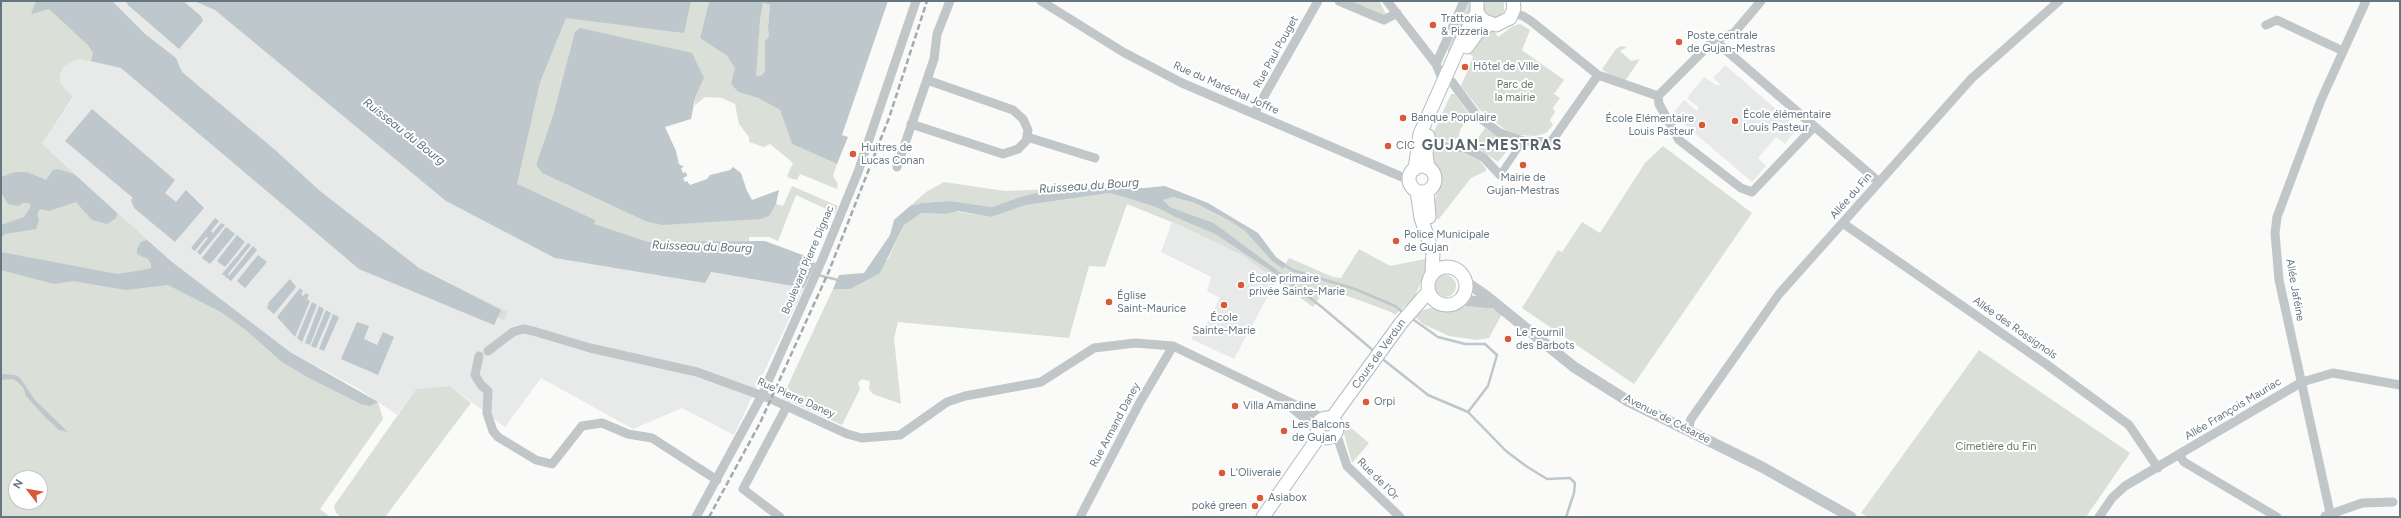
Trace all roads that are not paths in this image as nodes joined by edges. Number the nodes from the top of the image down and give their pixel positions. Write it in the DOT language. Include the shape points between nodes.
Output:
graph roads {
  1 [pos="916,1"];
  2 [pos="950,1"];
  3 [pos="1041,1"];
  4 [pos="1318,1"];
  5 [pos="1339,1"];
  6 [pos="1387,1"];
  7 [pos="1464,1"];
  8 [pos="1761,1"];
  9 [pos="2058,1"];
  10 [pos="2366,1"];
  11 [pos="1477,6"];
  12 [pos="1513,7"];
  13 [pos="1397,13"];
  14 [pos="1490,24"];
  15 [pos="2266,25"];
  16 [pos="1714,40"];
  17 [pos="2344,51"];
  18 [pos="1440,58"];
  19 [pos="1598,75"];
  20 [pos="927,80"];
  21 [pos="1448,81"];
  22 [pos="1658,96"];
  23 [pos="1254,114"];
  24 [pos="911,124"];
  25 [pos="1813,128"];
  26 [pos="1027,137"];
  27 [pos="1523,141"];
  28 [pos="1426,145"];
  29 [pos="1095,158"];
  30 [pos="897,167"];
  31 [pos="1428,168"];
  32 [pos="1412,173"];
  33 [pos="1500,175"];
  34 [pos="1879,182"];
  35 [pos="1422,191"];
  36 [pos="1844,224"];
  37 [pos="1450,267"];
  38 [pos="1432,273"];
  39 [pos="1466,282"];
  40 [pos="1432,297"];
  41 [pos="1460,300"];
  42 [pos="1494,303"];
  43 [pos="1173,346"];
  44 [pos="488,351"];
  45 [pos="479,356"];
  46 [pos="2302,382"];
  47 [pos="2400,385"];
  48 [pos="762,396"];
  49 [pos="787,406"];
  50 [pos="1323,425"];
  51 [pos="1688,429"];
  52 [pos="1336,433"];
  53 [pos="2178,455"];
  54 [pos="2158,468"];
  55 [pos="717,480"];
  56 [pos="2392,502"];
  57 [pos="2328,516"];
  58 [pos="696,517"];
  59 [pos="780,517"];
  60 [pos="1080,517"];
  61 [pos="1263,517"];
  62 [pos="1400,517"];
  63 [pos="1851,517"];
  64 [pos="2099,517"];
  65 [pos="2277,517"];
  1 -- 48 [label="street, Boulevard Pierre Dignac" via="858,172"];
  2 -- 20 [label="street" via="937,34 934,59"];
  3 -- 23 [label="street, Rue du Maréchal Joffre" via="1123,52 1175,79"];
  4 -- 23 [label="street, Rue Paul Pouget"];
  5 -- 13 [label="street" via="1384,20"];
  6 -- 13 [label="street"];
  7 -- 18 [label="street"];
  8 -- 16 [label="street" via="1734,33"];
  9 -- 34 [label="street, Allée du Fin" via="1972,78"];
  10 -- 17 [label="street, Allée Jaféine"];
  11 -- 14 [label="main road" via="1485,22"];
  11 -- 18 [label="main road"];
  12 -- 14 [label="main road" via="1506,22"];
  12 -- 19 [label="street"];
  13 -- 18 [label="street"];
  14 -- 21 [label="main road" via="1477,33 1467,45"];
  15 -- 17 [label="street" via="2277,20"];
  16 -- 22 [label="street"];
  16 -- 25 [label="street"];
  17 -- 46 [label="street, Allée Jaféine" via="2321,100 2277,217 2275,233 2279,280"];
  18 -- 21 [label="main road"];
  19 -- 22 [label="street"];
  19 -- 27 [label="street" via="1551,142"];
  20 -- 24 [label="street"];
  20 -- 26 [label="street" via="1013,110 1023,118 1028,130"];
  21 -- 27 [label="street" via="1477,116 1500,133"];
  21 -- 28 [label="main road"];
  21 -- 32 [label="main road" via="1420,134"];
  22 -- 25 [label="street" via="1659,104 1679,140 1741,188 1752,192"];
  23 -- 32 [label="street, Rue du Maréchal Joffre" via="1402,177"];
  24 -- 26 [label="street" via="1003,154 1018,149"];
  24 -- 30 [label="street"];
  25 -- 34 [label="street"];
  26 -- 29 [label="street"];
  27 -- 33 [label="street"];
  28 -- 31 [label="main road"];
  28 -- 33 [label="street" via="1464,148 1483,157"];
  31 -- 32 [label="main road" via="1421,167"];
  31 -- 35 [label="main road" via="1434,174 1435,182"];
  32 -- 35 [label="main road" via="1411,185"];
  34 -- 36 [label="street, Allée du Fin"];
  35 -- 37 [label="main road" via="1441,251"];
  35 -- 38 [label="main road" via="1421,218 1433,253"];
  36 -- 51 [label="street, Allée du Fin" via="1779,294 1692,419"];
  36 -- 54 [label="street, Allée des Rossignols" via="2046,364 2129,425"];
  37 -- 38 [label="main road" via="1443,267"];
  37 -- 39 [label="main road" via="1460,272"];
  38 -- 40 [label="main road" via="1429,279"];
  39 -- 41 [label="main road" via="1464,295"];
  39 -- 42 [label="street, Avenue de Césarée"];
  40 -- 41 [label="main road" via="1448,305"];
  40 -- 50 [label="main road, Cours de Verdun" via="1401,323"];
  41 -- 42 [label="street"];
  42 -- 51 [label="street, Avenue de Césarée" via="1594,380 1628,401"];
  43 -- 49 [label="street, Rue Pierre Daney" via="1135,343 1094,348 1041,382 947,402 900,435 862,438 847,434"];
  43 -- 50 [label="street" via="1282,400"];
  43 -- 60 [label="street, Rue Armand Daney" via="1140,402"];
  44 -- 48 [label="street, Rue Pierre Daney" via="513,332 527,329 605,352 664,366 684,368"];
  45 -- 55 [label="street" via="475,375 481,385 488,390 487,413 493,430 498,437 536,460 552,464 582,426 602,423 628,434 652,438"];
  46 -- 47 [label="street, Allée François Mauriac" via="2333,374"];
  46 -- 53 [label="street, Allée François Mauriac"];
  46 -- 57 [label="street, Allée Jaféine"];
  48 -- 49 [label="street, Rue Pierre Daney"];
  48 -- 55 [label="street, Boulevard Pierre Dignac"];
  49 -- 59 [label="street" via="743,489"];
  50 -- 52 [label="main road" via="1329,438"];
  50 -- 61 [label="main road, Cours de Verdun"];
  51 -- 63 [label="street, Avenue de Césarée"];
  52 -- 62 [label="street, Rue de l'Or" via="1347,466"];
  53 -- 54 [label="street, Allée François Mauriac"];
  53 -- 65 [label="street" via="2184,462"];
  54 -- 64 [label="street, Allée François Mauriac" via="2125,486 2112,498"];
  55 -- 58 [label="street, Boulevard Pierre Dignac"];
  56 -- 57 [label="street" via="2362,503"];
}
